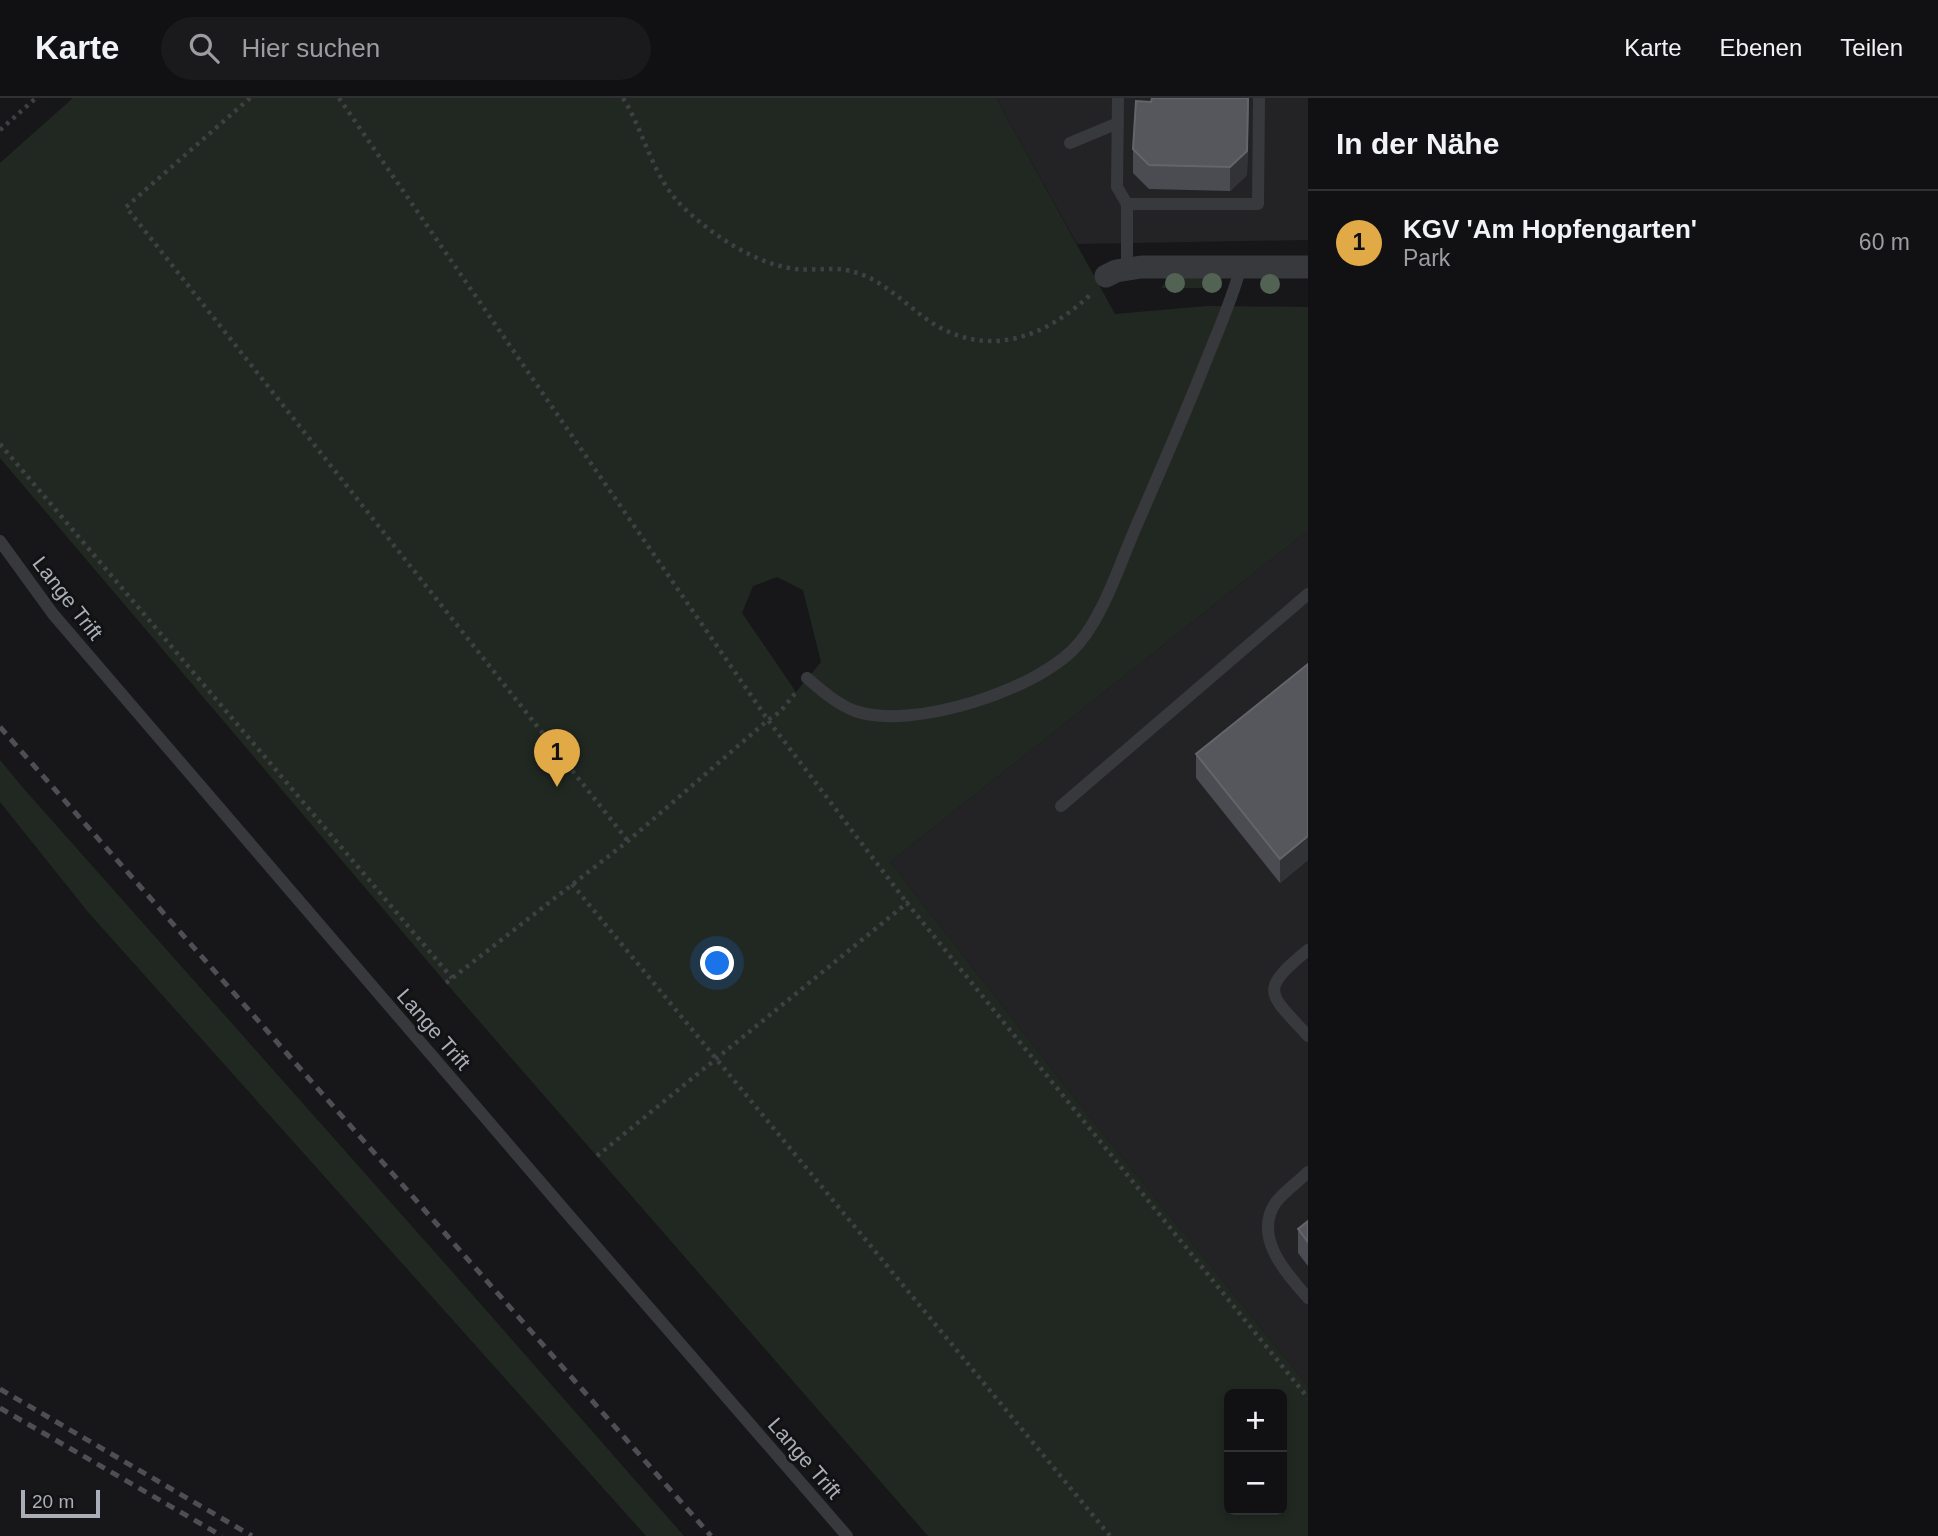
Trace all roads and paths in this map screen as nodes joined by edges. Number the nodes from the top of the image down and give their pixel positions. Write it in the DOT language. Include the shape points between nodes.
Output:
graph roads {
  1 [pos="36,98"];
  2 [pos="250,98"];
  3 [pos="338,98"];
  4 [pos="623,98"];
  5 [pos="1118,98"];
  6 [pos="1259,98"];
  7 [pos="1118,123"];
  8 [pos="0,130"];
  9 [pos="1070,143"];
  10 [pos="1127,204"];
  11 [pos="1241,266"];
  12 [pos="1308,267"];
  13 [pos="1128,268"];
  14 [pos="1106,276"];
  15 [pos="0,444"];
  16 [pos="0,541"];
  17 [pos="1308,594"];
  18 [pos="807,678"];
  19 [pos="768,720"];
  20 [pos="1061,806"];
  21 [pos="628,841"];
  22 [pos="572,884"];
  23 [pos="907,903"];
  24 [pos="1308,950"];
  25 [pos="452,978"];
  26 [pos="446,983"];
  27 [pos="1308,1036"];
  28 [pos="715,1058"];
  29 [pos="597,1156"];
  30 [pos="1308,1172"];
  31 [pos="1308,1298"];
  32 [pos="1308,1398"];
  33 [pos="847,1536"];
  34 [pos="1110,1536"];
  1 -- 8 [label="path"];
  2 -- 21 [label="path" via="127,207"];
  3 -- 19 [label="path"];
  4 -- 14 [label="path" via="662,182 682,207 713,232 778,265 857,272 951,334 988,341 1027,336 1065,316"];
  5 -- 7 [label="lane"];
  6 -- 10 [label="lane" via="1258,204"];
  7 -- 9 [label="lane"];
  7 -- 10 [label="lane" via="1117,187"];
  10 -- 13 [label="lane"];
  11 -- 12 [label="street"];
  11 -- 13 [label="street"];
  11 -- 18 [label="lane" via="1186,413 1123,558 1093,623 1073,651 1035,678 924,714 883,716 856,711"];
  13 -- 14 [label="street"];
  15 -- 25 [label="path"];
  16 -- 33 [label="lane, Lange Trift" via="53,614"];
  17 -- 20 [label="lane"];
  18 -- 19 [label="path"];
  19 -- 21 [label="path"];
  19 -- 23 [label="path"];
  21 -- 22 [label="path"];
  22 -- 25 [label="path"];
  22 -- 28 [label="path"];
  23 -- 28 [label="path"];
  23 -- 32 [label="path"];
  24 -- 27 [label="lane" via="1278,976 1274,991 1280,1005"];
  25 -- 26 [label="path"];
  28 -- 29 [label="path"];
  28 -- 34 [label="path"];
  30 -- 31 [label="lane" via="1275,1204 1269,1219 1271,1246 1279,1263"];
}
